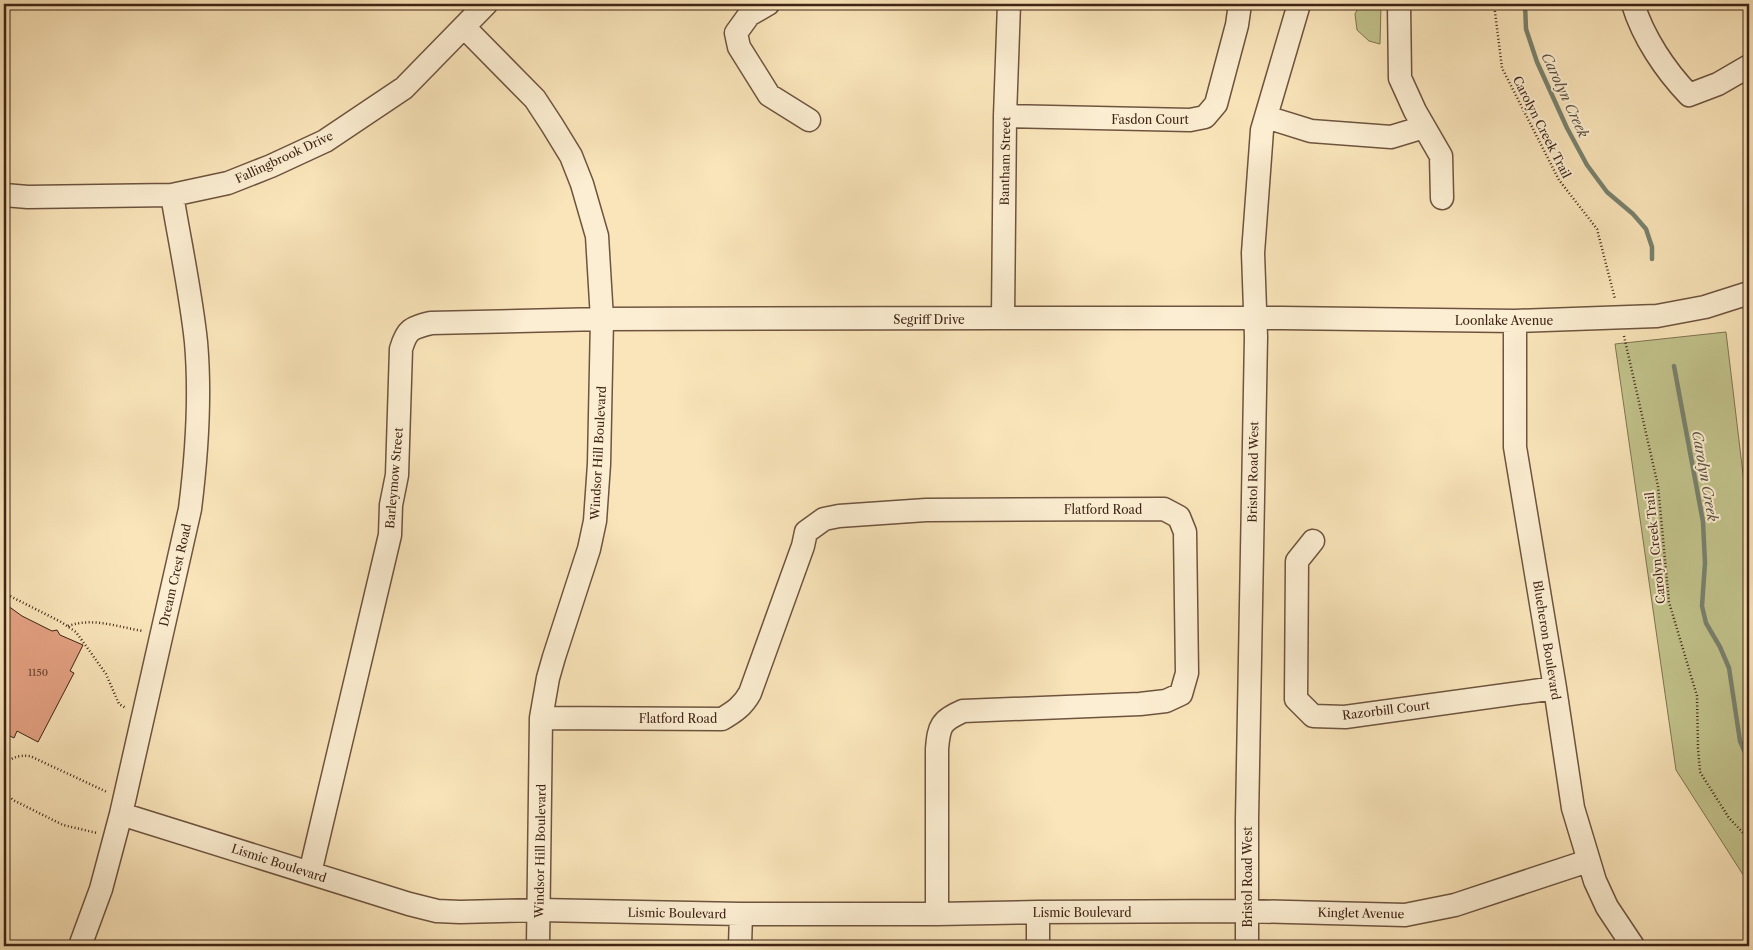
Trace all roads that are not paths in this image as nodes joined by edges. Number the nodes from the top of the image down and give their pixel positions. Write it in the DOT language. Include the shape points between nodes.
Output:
graph roads {
  1 [pos="486,4"];
  2 [pos="768,4"];
  3 [pos="1009,4"];
  4 [pos="1240,4"];
  5 [pos="1299,4"];
  6 [pos="1399,4"];
  7 [pos="1633,4"];
  8 [pos="464,26"];
  9 [pos="1749,66"];
  10 [pos="1006,116"];
  11 [pos="1266,117"];
  12 [pos="809,120"];
  13 [pos="1424,128"];
  14 [pos="4,195"];
  15 [pos="172,196"];
  16 [pos="1442,198"];
  17 [pos="1749,293"];
  18 [pos="1003,318"];
  19 [pos="1256,318"];
  20 [pos="602,319"];
  21 [pos="1515,321"];
  22 [pos="1313,541"];
  23 [pos="1555,688"];
  24 [pos="541,718"];
  25 [pos="123,806"];
  26 [pos="1588,862"];
  27 [pos="310,873"];
  28 [pos="539,910"];
  29 [pos="1247,911"];
  30 [pos="1038,912"];
  31 [pos="741,914"];
  32 [pos="937,914"];
  33 [pos="80,946"];
  34 [pos="538,946"];
  35 [pos="740,946"];
  36 [pos="1038,946"];
  37 [pos="1247,946"];
  38 [pos="1633,946"];
  1 -- 8 [label="street, Fallingbrook Drive"];
  2 -- 12 [label="street" via="749,15 736,34 739,47 769,95"];
  3 -- 10 [label="street, Bantham Street"];
  4 -- 10 [label="street, Fasdon Court" via="1216,104 1204,116 1190,120"];
  5 -- 11 [label="street, Bristol Road West"];
  6 -- 13 [label="street" via="1400,78"];
  7 -- 9 [label="street" via="1640,25 1674,80 1689,95 1718,84"];
  8 -- 15 [label="street, Fallingbrook Drive" via="404,88 326,141 228,183"];
  8 -- 20 [label="street, Windsor Hill Boulevard" via="535,99 571,156 596,236"];
  10 -- 18 [label="street, Bantham Street"];
  11 -- 13 [label="street" via="1311,131 1391,137"];
  11 -- 19 [label="street, Bristol Road West" via="1262,130 1253,253"];
  13 -- 16 [label="street" via="1441,156"];
  14 -- 15 [label="street, Fallingbrook Drive"];
  15 -- 25 [label="street, Dream Crest Road" via="196,342 198,426 190,509"];
  17 -- 21 [label="street, Loonlake Avenue" via="1705,307 1658,316"];
  18 -- 19 [label="street, Segriff Drive"];
  18 -- 20 [label="street, Segriff Drive"];
  19 -- 21 [label="street, Loonlake Avenue"];
  19 -- 29 [label="street, Bristol Road West"];
  20 -- 24 [label="street, Windsor Hill Boulevard" via="596,521 550,671"];
  20 -- 27 [label="street, Barleymow Street" via="431,323 415,327 406,334 401,349 397,475 390,535"];
  21 -- 23 [label="street, Blueheron Boulevard" via="1515,447"];
  22 -- 23 [label="street, Razorbill Court" via="1297,562 1296,699 1313,716 1346,717"];
  23 -- 26 [label="street, Blueheron Boulevard" via="1573,808"];
  24 -- 28 [label="street, Windsor Hill Boulevard"];
  24 -- 32 [label="street, Flatford Road" via="722,719 734,712 750,693 806,532 824,519 926,510 1164,509 1178,517 1185,532 1187,673 1181,694 1140,704 963,711 947,719 938,734 936,749"];
  25 -- 27 [label="street, Lismic Boulevard"];
  25 -- 33 [label="street, Dream Crest Road" via="101,889"];
  26 -- 29 [label="street, Kinglet Avenue" via="1454,905 1405,915"];
  26 -- 38 [label="street, Blueheron Boulevard" via="1607,907"];
  27 -- 28 [label="street, Lismic Boulevard" via="437,911"];
  28 -- 31 [label="street, Lismic Boulevard"];
  28 -- 34 [label="street, Windsor Hill Boulevard"];
  29 -- 30 [label="street, Lismic Boulevard"];
  29 -- 37 [label="street, Bristol Road West"];
  30 -- 32 [label="street, Lismic Boulevard"];
  30 -- 36 [label="street"];
  31 -- 32 [label="street, Lismic Boulevard"];
  31 -- 35 [label="street"];
}
